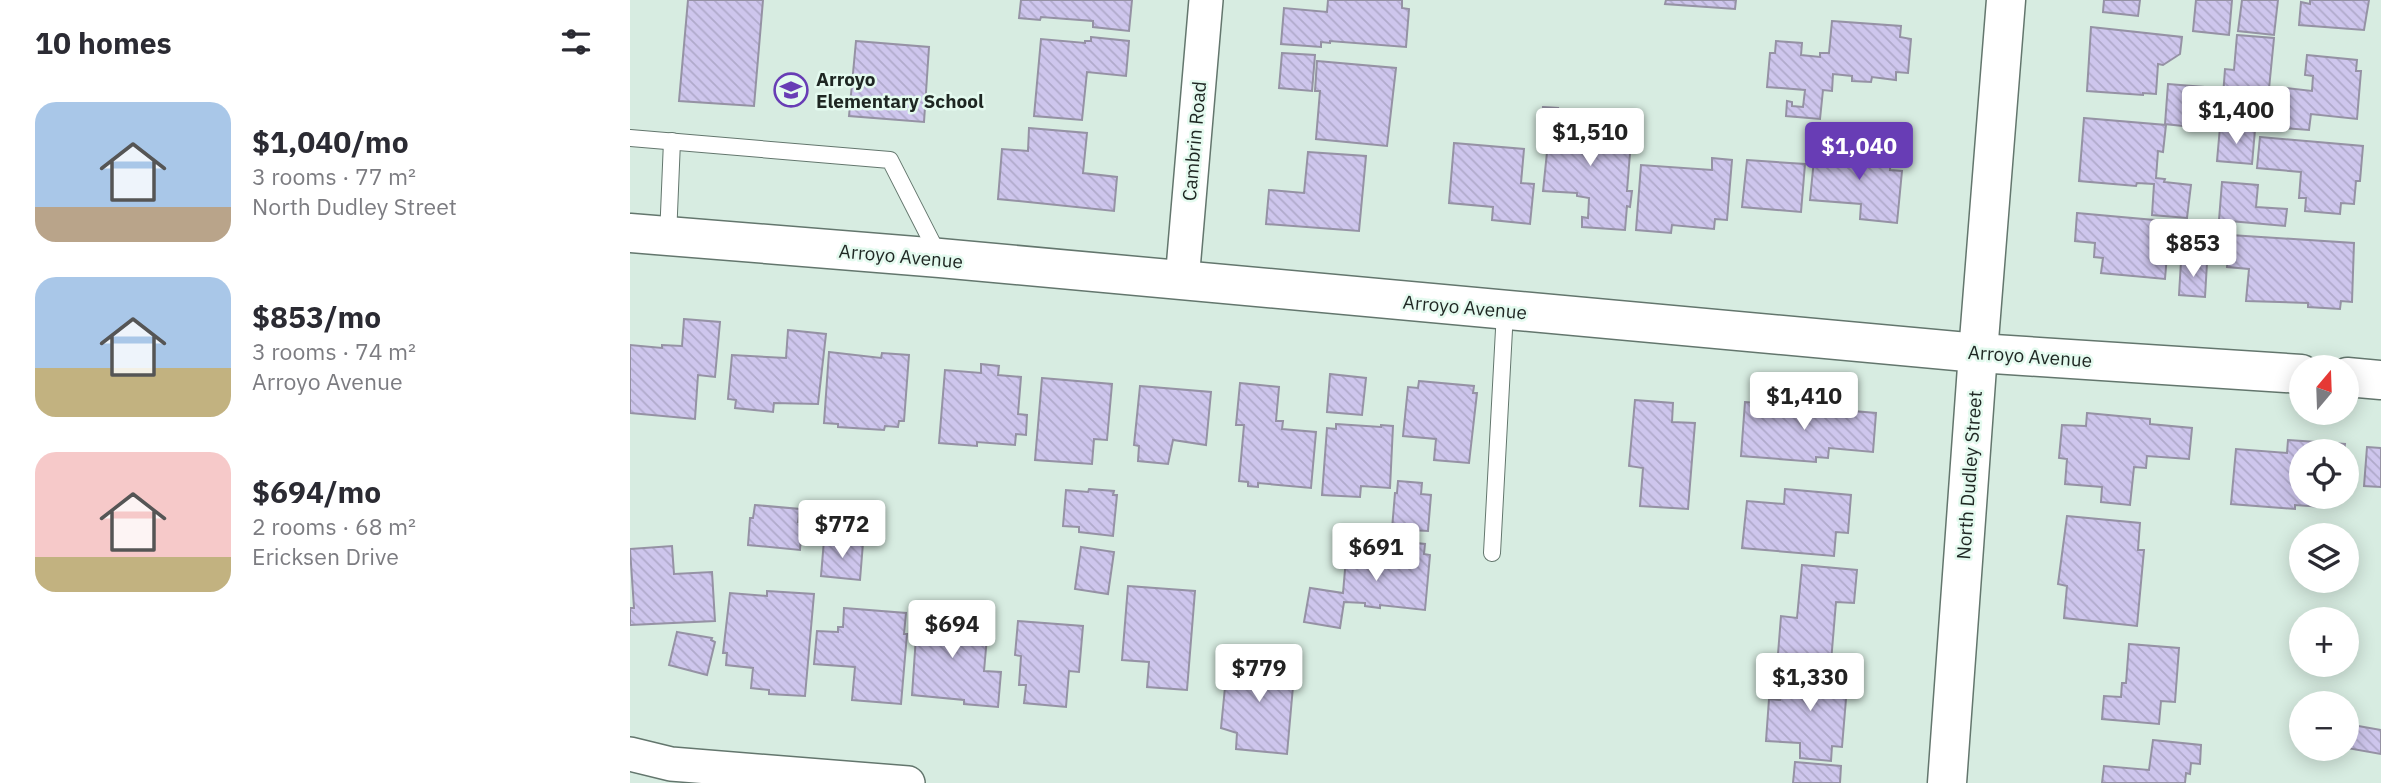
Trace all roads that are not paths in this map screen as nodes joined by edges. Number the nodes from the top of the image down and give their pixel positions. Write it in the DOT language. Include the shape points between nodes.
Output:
graph roads {
  1 [pos="1206,0"];
  2 [pos="2006,0"];
  3 [pos="630,138"];
  4 [pos="672,141"];
  5 [pos="630,233"];
  6 [pos="668,237"];
  7 [pos="940,258"];
  8 [pos="1182,281"];
  9 [pos="1505,311"];
  10 [pos="1978,353"];
  11 [pos="2289,373"];
  12 [pos="2359,378"];
  13 [pos="2381,380"];
  14 [pos="1492,553"];
  15 [pos="630,754"];
  16 [pos="908,783"];
  17 [pos="1947,783"];
  1 -- 8 [label="street, Cambrin Road"];
  2 -- 10 [label="street, North Dudley Street"];
  3 -- 4 [label="lane"];
  4 -- 6 [label="lane"];
  4 -- 7 [label="lane" via="890,159"];
  5 -- 6 [label="street, Arroyo Avenue"];
  6 -- 7 [label="street, Arroyo Avenue"];
  7 -- 8 [label="street, Arroyo Avenue"];
  8 -- 9 [label="street, Arroyo Avenue"];
  9 -- 10 [label="street, Arroyo Avenue"];
  9 -- 14 [label="lane"];
  10 -- 11 [label="street, Arroyo Avenue"];
  10 -- 17 [label="street, North Dudley Street"];
  12 -- 13 [label="street"];
  15 -- 16 [label="street" via="671,764"];
}
